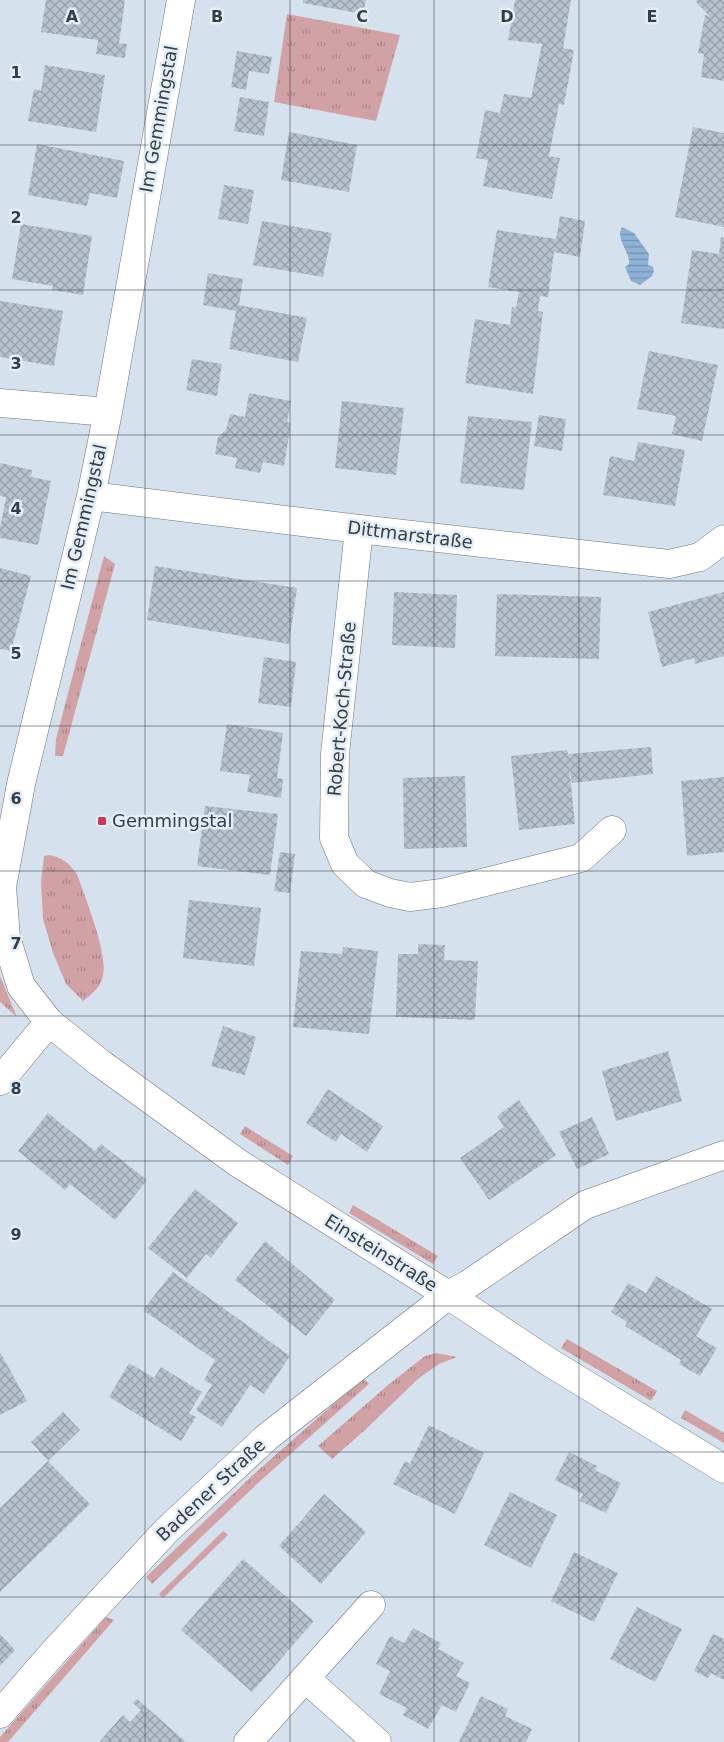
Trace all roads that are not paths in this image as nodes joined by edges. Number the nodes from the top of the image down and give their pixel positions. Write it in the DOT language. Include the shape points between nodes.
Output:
graph roads {
  1 [pos="181,0"];
  2 [pos="0,403"];
  3 [pos="108,412"];
  4 [pos="91,496"];
  5 [pos="359,529"];
  6 [pos="724,539"];
  7 [pos="612,830"];
  8 [pos="49,1022"];
  9 [pos="0,1080"];
  10 [pos="724,1155"];
  11 [pos="448,1295"];
  12 [pos="724,1469"];
  13 [pos="371,1605"];
  14 [pos="305,1678"];
  15 [pos="0,1714"];
  16 [pos="248,1742"];
  17 [pos="377,1742"];
  1 -- 3 [label="street, Im Gemmingstal"];
  2 -- 3 [label="street"];
  3 -- 4 [label="street, Im Gemmingstal"];
  4 -- 5 [label="street, Dittmarstraße"];
  4 -- 8 [label="street, Im Gemmingstal" via="21,784 2,887 6,937 21,986"];
  5 -- 6 [label="street, Dittmarstraße" via="669,564 700,557"];
  5 -- 7 [label="street, Robert-Koch-Straße" via="335,754 334,838 345,864 366,884 390,893 410,897 442,893 581,858"];
  8 -- 9 [label="street"];
  8 -- 11 [label="street, Einsteinstraße" via="238,1163"];
  10 -- 11 [label="street, Badener Straße" via="585,1206"];
  11 -- 12 [label="street, Einsteinstraße" via="549,1362"];
  11 -- 15 [label="street, Badener Straße" via="267,1436 166,1531"];
  13 -- 14 [label="street"];
  14 -- 16 [label="street"];
  14 -- 17 [label="street"];
}
